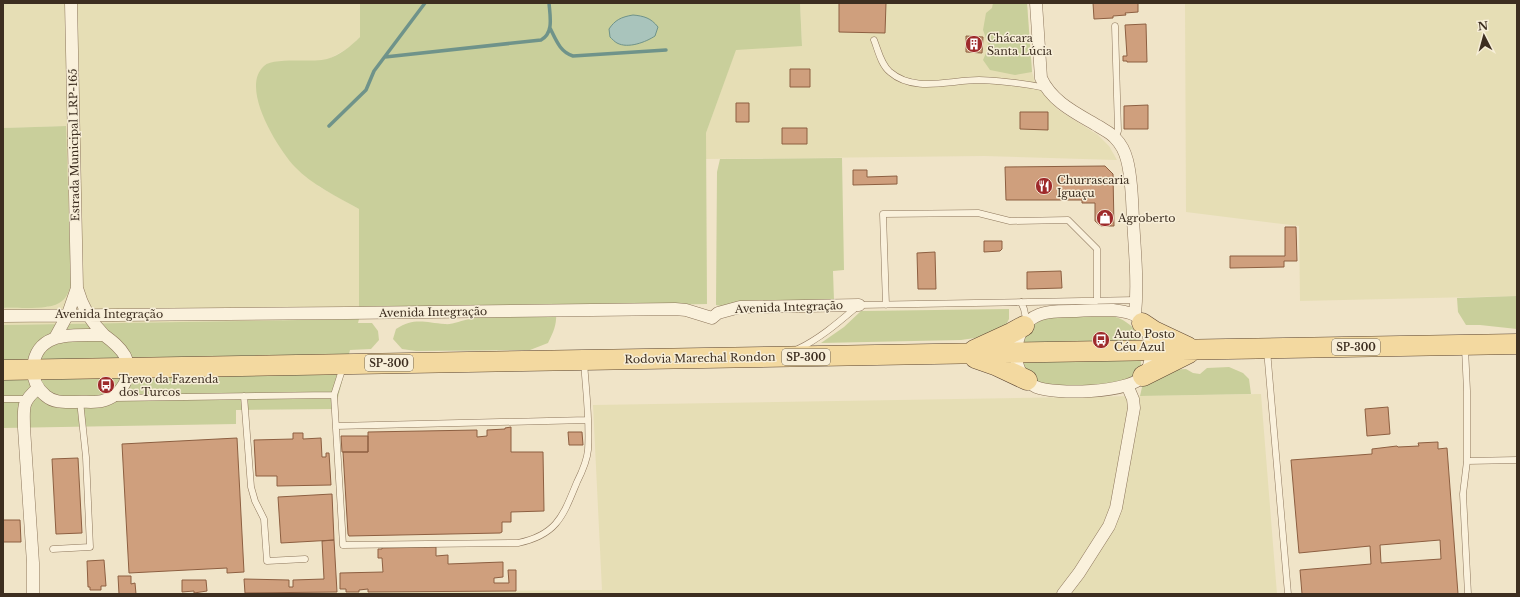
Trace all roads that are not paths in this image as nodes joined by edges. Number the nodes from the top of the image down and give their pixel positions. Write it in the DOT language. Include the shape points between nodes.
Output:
graph roads {
  1 [pos="71,3"];
  2 [pos="1036,3"];
  3 [pos="1115,26"];
  4 [pos="874,40"];
  5 [pos="1046,88"];
  6 [pos="1115,138"];
  7 [pos="77,288"];
  8 [pos="1136,300"];
  9 [pos="1097,301"];
  10 [pos="1021,302"];
  11 [pos="859,305"];
  12 [pos="886,305"];
  13 [pos="68,314"];
  14 [pos="87,314"];
  15 [pos="3,316"];
  16 [pos="1139,319"];
  17 [pos="1025,324"];
  18 [pos="104,335"];
  19 [pos="56,336"];
  20 [pos="1517,344"];
  21 [pos="1465,345"];
  22 [pos="1267,348"];
  23 [pos="1151,350"];
  24 [pos="1195,350"];
  25 [pos="1016,353"];
  26 [pos="961,354"];
  27 [pos="780,357"];
  28 [pos="584,360"];
  29 [pos="344,364"];
  30 [pos="128,368"];
  31 [pos="33,369"];
  32 [pos="3,370"];
  33 [pos="1027,380"];
  34 [pos="1135,381"];
  35 [pos="38,388"];
  36 [pos="334,395"];
  37 [pos="244,396"];
  38 [pos="27,398"];
  39 [pos="110,398"];
  40 [pos="3,399"];
  41 [pos="80,401"];
  42 [pos="587,420"];
  43 [pos="336,426"];
  44 [pos="1467,460"];
  45 [pos="1517,460"];
  46 [pos="53,549"];
  47 [pos="304,559"];
  48 [pos="33,594"];
  49 [pos="1063,594"];
  50 [pos="1288,594"];
  51 [pos="1468,594"];
  1 -- 7 [label="street, Estrada Municipal LRP-165"];
  2 -- 5 [label="street" via="1041,78"];
  3 -- 6 [label="lane" via="1118,131"];
  4 -- 5 [label="lane" via="883,64 889,72 913,83 977,80"];
  5 -- 6 [label="street" via="1057,100"];
  6 -- 8 [label="street" via="1127,159 1130,180"];
  7 -- 13 [label="street, Estrada Municipal LRP-165"];
  7 -- 14 [label="street, Estrada Municipal LRP-165"];
  8 -- 9 [label="lane"];
  8 -- 16 [label="street"];
  9 -- 10 [label="lane"];
  9 -- 12 [label="lane" via="1097,249 1068,220 1010,221 978,213 883,214"];
  10 -- 12 [label="lane"];
  10 -- 17 [label="lane"];
  11 -- 12 [label="lane"];
  11 -- 14 [label="street, Avenida Integração" via="740,307 718,313 712,318 676,309 339,314"];
  11 -- 27 [label="lane" via="808,344"];
  13 -- 14 [label="street, Avenida Integração"];
  13 -- 15 [label="street, Avenida Integração"];
  13 -- 19 [label="street, Estrada Municipal LRP-165"];
  14 -- 18 [label="street, Estrada Municipal LRP-165"];
  16 -- 17 [label="street" via="1113,310 1050,311 1034,316"];
  16 -- 23 [label="street" via="1150,341"];
  16 -- 24 [label="main road" via="1154,331"];
  17 -- 25 [label="street"];
  17 -- 26 [label="main road" via="981,347"];
  18 -- 19 [label="street"];
  18 -- 30 [label="street, Estrada Municipal LRP-165" via="120,349"];
  19 -- 31 [label="street" via="39,349 34,358"];
  20 -- 21 [label="main road, Rodovia Marechal Rondon / SP-300"];
  21 -- 22 [label="main road, Rodovia Marechal Rondon / SP-300"];
  21 -- 44 [label="lane"];
  22 -- 24 [label="main road, Rodovia Marechal Rondon / SP-300"];
  22 -- 50 [label="lane"];
  23 -- 24 [label="main road, Rodovia Marechal Rondon / SP-300"];
  23 -- 25 [label="main road, Rodovia Marechal Rondon / SP-300"];
  23 -- 34 [label="street" via="1150,359"];
  24 -- 34 [label="main road"];
  25 -- 26 [label="main road, Rodovia Marechal Rondon / SP-300"];
  25 -- 33 [label="street" via="1017,363"];
  26 -- 27 [label="main road, Rodovia Marechal Rondon / SP-300"];
  26 -- 33 [label="main road" via="996,365"];
  27 -- 28 [label="main road, Rodovia Marechal Rondon / SP-300"];
  28 -- 29 [label="main road, Rodovia Marechal Rondon / SP-300"];
  28 -- 42 [label="lane"];
  29 -- 30 [label="main road, Rodovia Marechal Rondon / SP-300"];
  29 -- 36 [label="lane"];
  30 -- 31 [label="main road, Rodovia Marechal Rondon / SP-300"];
  30 -- 39 [label="street" via="127,380 118,393"];
  31 -- 32 [label="main road, Rodovia Marechal Rondon / SP-300"];
  31 -- 35 [label="street"];
  33 -- 34 [label="street" via="1036,387 1057,390 1107,390"];
  34 -- 49 [label="street" via="1134,408 1116,508 1109,526"];
  35 -- 38 [label="street"];
  35 -- 41 [label="street" via="47,397 58,402"];
  36 -- 37 [label="lane"];
  36 -- 43 [label="lane"];
  37 -- 39 [label="lane"];
  37 -- 47 [label="lane" via="251,487 264,519 267,560"];
  38 -- 40 [label="lane"];
  38 -- 48 [label="street" via="24,428"];
  39 -- 41 [label="street" via="102,401"];
  41 -- 46 [label="lane" via="86,457 90,547"];
  42 -- 43 [label="lane"];
  42 -- 43 [label="lane" via="586,462 565,513 551,530 533,540 518,543 343,545"];
  44 -- 45 [label="lane"];
  44 -- 51 [label="lane" via="1463,494"];
}
